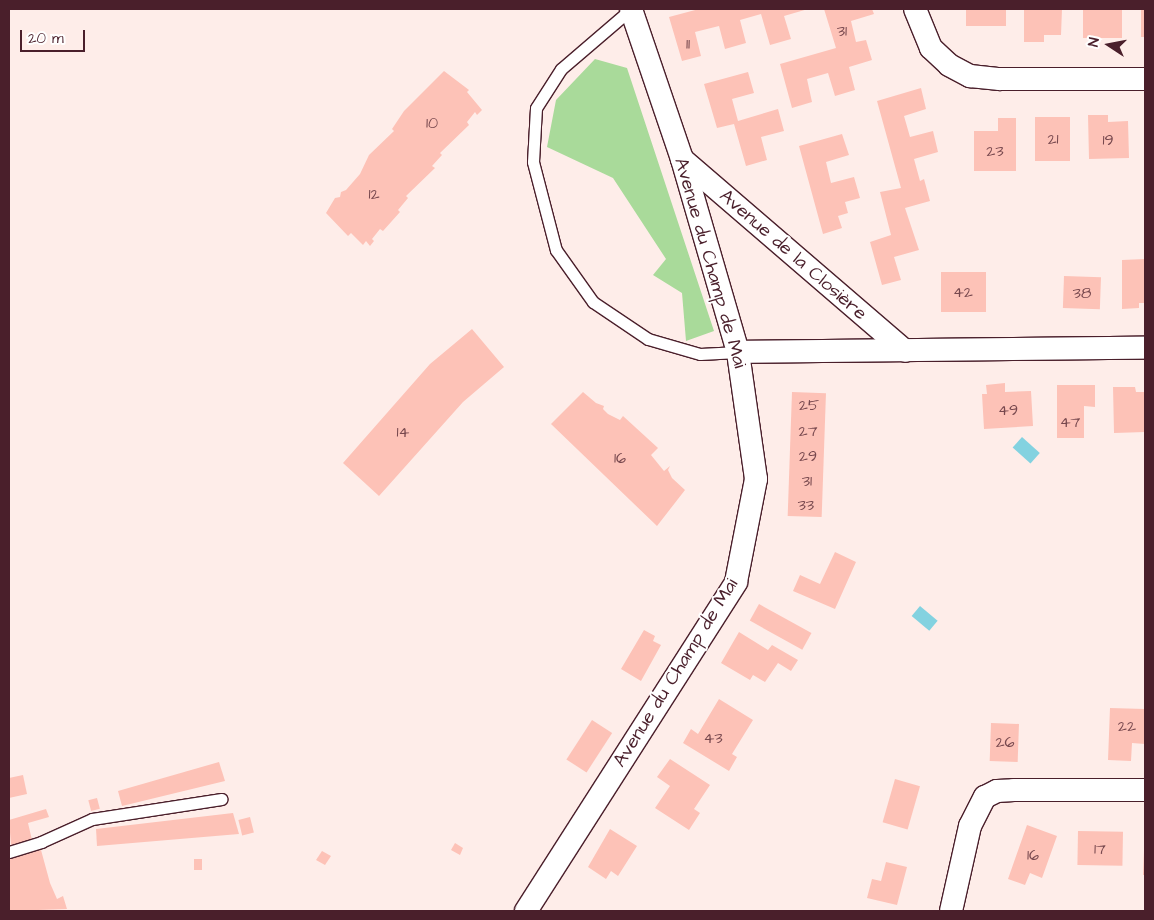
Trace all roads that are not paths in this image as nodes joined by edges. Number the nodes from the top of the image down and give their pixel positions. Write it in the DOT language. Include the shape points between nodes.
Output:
graph roads {
  1 [pos="631,9"];
  2 [pos="915,9"];
  3 [pos="1145,78"];
  4 [pos="682,159"];
  5 [pos="1145,348"];
  6 [pos="905,351"];
  7 [pos="738,352"];
  8 [pos="1145,790"];
  9 [pos="221,799"];
  10 [pos="9,852"];
  11 [pos="526,911"];
  12 [pos="951,911"];
  1 -- 4 [label="street, Avenue du Champ de Mai"];
  1 -- 7 [label="lane" via="561,69 536,108 533,162 556,250 593,302 648,339 700,354"];
  2 -- 3 [label="street" via="931,48 949,65 970,76 1000,79"];
  4 -- 6 [label="street, Avenue de la Closière"];
  4 -- 7 [label="street, Avenue du Champ de Mai"];
  5 -- 6 [label="street, Avenue de la Closière"];
  6 -- 7 [label="street, Avenue de la Closière"];
  7 -- 11 [label="street, Avenue du Champ de Mai" via="756,479 736,582"];
  8 -- 12 [label="street" via="1014,790 997,791 985,798 970,826"];
  9 -- 10 [label="lane" via="92,819 41,842"];
}
